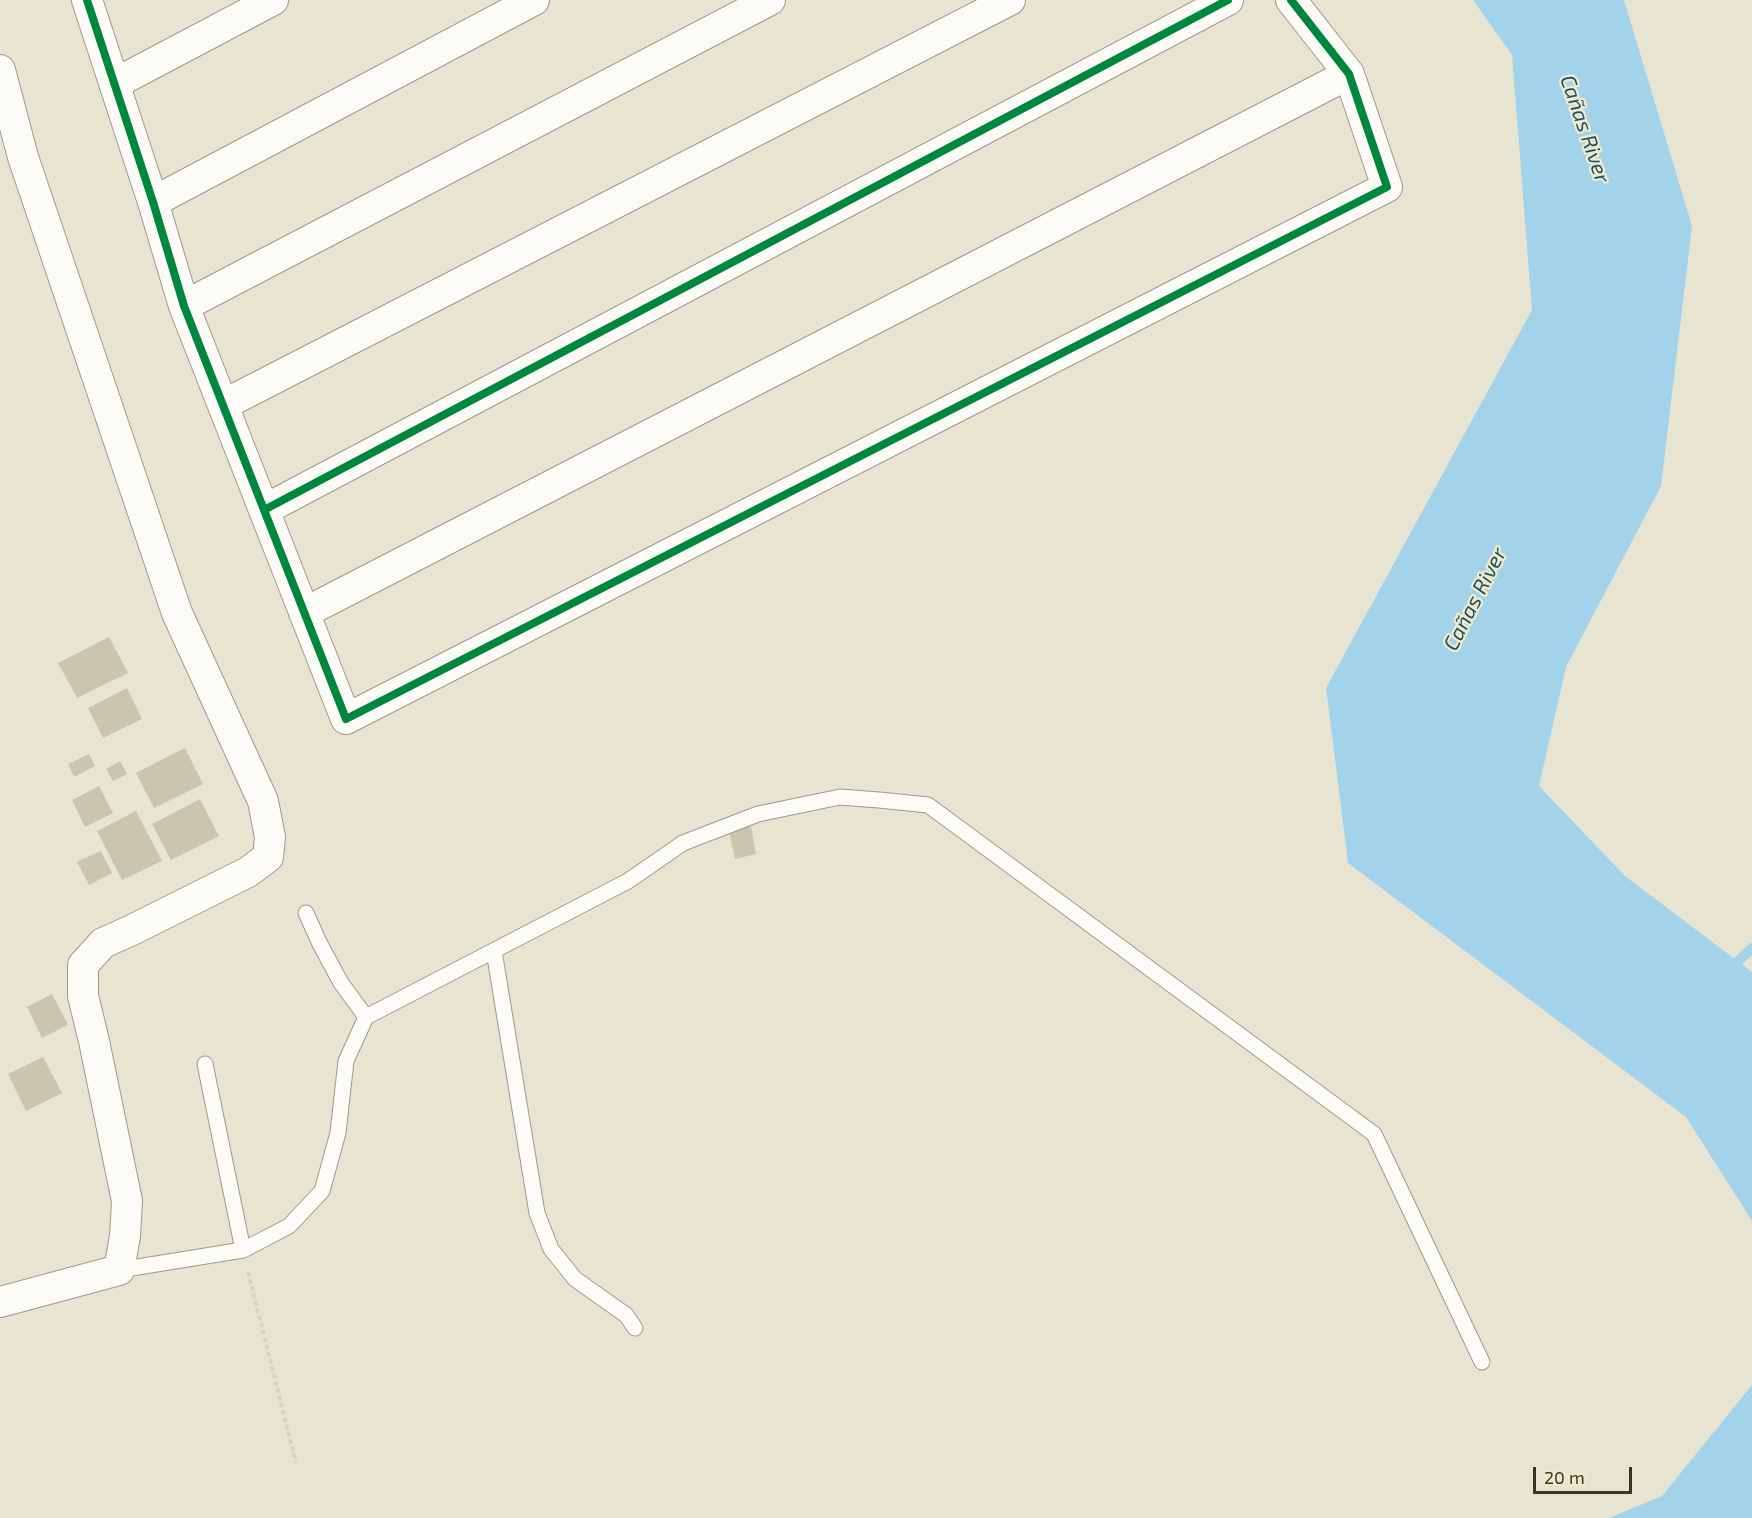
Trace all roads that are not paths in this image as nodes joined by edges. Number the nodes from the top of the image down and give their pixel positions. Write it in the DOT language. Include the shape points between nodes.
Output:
graph roads {
  1 [pos="87,0"];
  2 [pos="273,0"];
  3 [pos="534,0"];
  4 [pos="770,0"];
  5 [pos="1010,0"];
  6 [pos="1228,0"];
  7 [pos="1291,0"];
  8 [pos="0,70"];
  9 [pos="1348,74"];
  10 [pos="114,84"];
  11 [pos="153,202"];
  12 [pos="184,306"];
  13 [pos="223,405"];
  14 [pos="264,510"];
  15 [pos="304,613"];
  16 [pos="306,913"];
  17 [pos="494,951"];
  18 [pos="366,1017"];
  19 [pos="205,1064"];
  20 [pos="243,1250"];
  21 [pos="119,1270"];
  22 [pos="0,1302"];
  23 [pos="635,1328"];
  24 [pos="1482,1362"];
  1 -- 10 [label="street"];
  2 -- 10 [label="street"];
  3 -- 11 [label="street"];
  4 -- 12 [label="street"];
  5 -- 13 [label="street"];
  6 -- 14 [label="street"];
  7 -- 9 [label="street"];
  8 -- 21 [label="street" via="23,157 177,613 263,801 270,837 268,858 248,872 103,943 83,965 83,996 127,1201"];
  9 -- 15 [label="street"];
  9 -- 15 [label="street" via="1387,187 346,720"];
  10 -- 11 [label="street"];
  11 -- 12 [label="street"];
  12 -- 13 [label="street"];
  13 -- 14 [label="street"];
  14 -- 15 [label="street"];
  16 -- 18 [label="lane" via="341,983"];
  17 -- 18 [label="lane"];
  17 -- 23 [label="lane" via="537,1213 551,1249 575,1279 626,1315"];
  17 -- 24 [label="lane" via="628,881 683,843 758,814 840,797 928,805 1374,1134"];
  18 -- 20 [label="lane" via="346,1061 338,1133 322,1191 289,1226"];
  19 -- 20 [label="lane"];
  20 -- 21 [label="lane"];
  21 -- 22 [label="street"];
}
